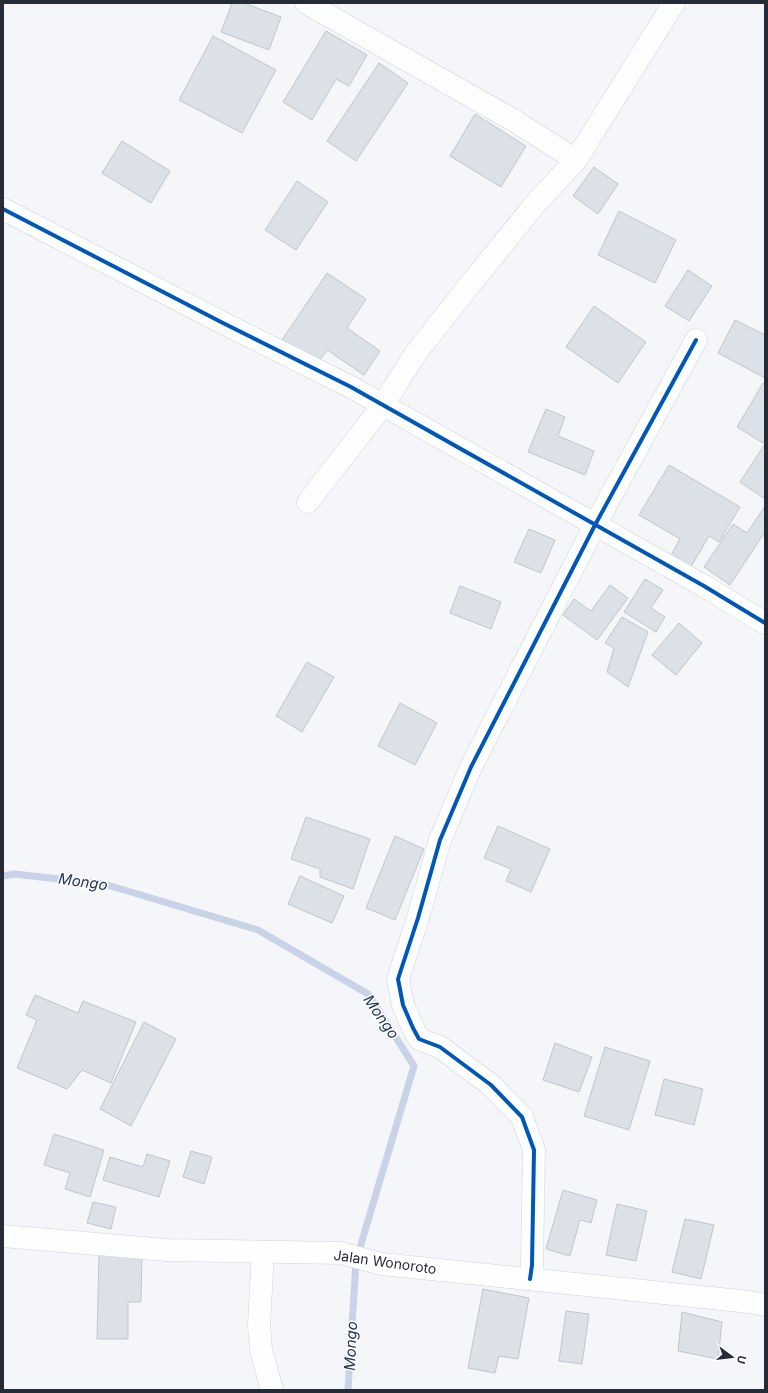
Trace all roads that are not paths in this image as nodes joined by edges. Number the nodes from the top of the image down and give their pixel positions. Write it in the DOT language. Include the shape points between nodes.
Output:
graph roads {
  1 [pos="306,3"];
  2 [pos="674,3"];
  3 [pos="576,160"];
  4 [pos="3,209"];
  5 [pos="696,340"];
  6 [pos="383,405"];
  7 [pos="308,502"];
  8 [pos="595,525"];
  9 [pos="765,623"];
  10 [pos="3,1236"];
  11 [pos="263,1252"];
  12 [pos="530,1279"];
  13 [pos="765,1305"];
  14 [pos="272,1390"];
  1 -- 3 [label="street" via="513,120"];
  2 -- 3 [label="street"];
  3 -- 6 [label="street" via="536,203 460,297 416,353"];
  4 -- 6 [label="street"];
  5 -- 8 [label="street"];
  6 -- 7 [label="street"];
  6 -- 8 [label="street"];
  8 -- 9 [label="street"];
  8 -- 12 [label="street" via="471,767 440,840 398,979 404,1005 419,1039 440,1047 491,1085 522,1118 534,1150"];
  10 -- 11 [label="street, Jalan Wonoroto" via="167,1250"];
  11 -- 12 [label="street, Jalan Wonoroto" via="341,1253 382,1264"];
  11 -- 14 [label="street" via="259,1325 261,1350"];
  12 -- 13 [label="street, Jalan Wonoroto"];
}
